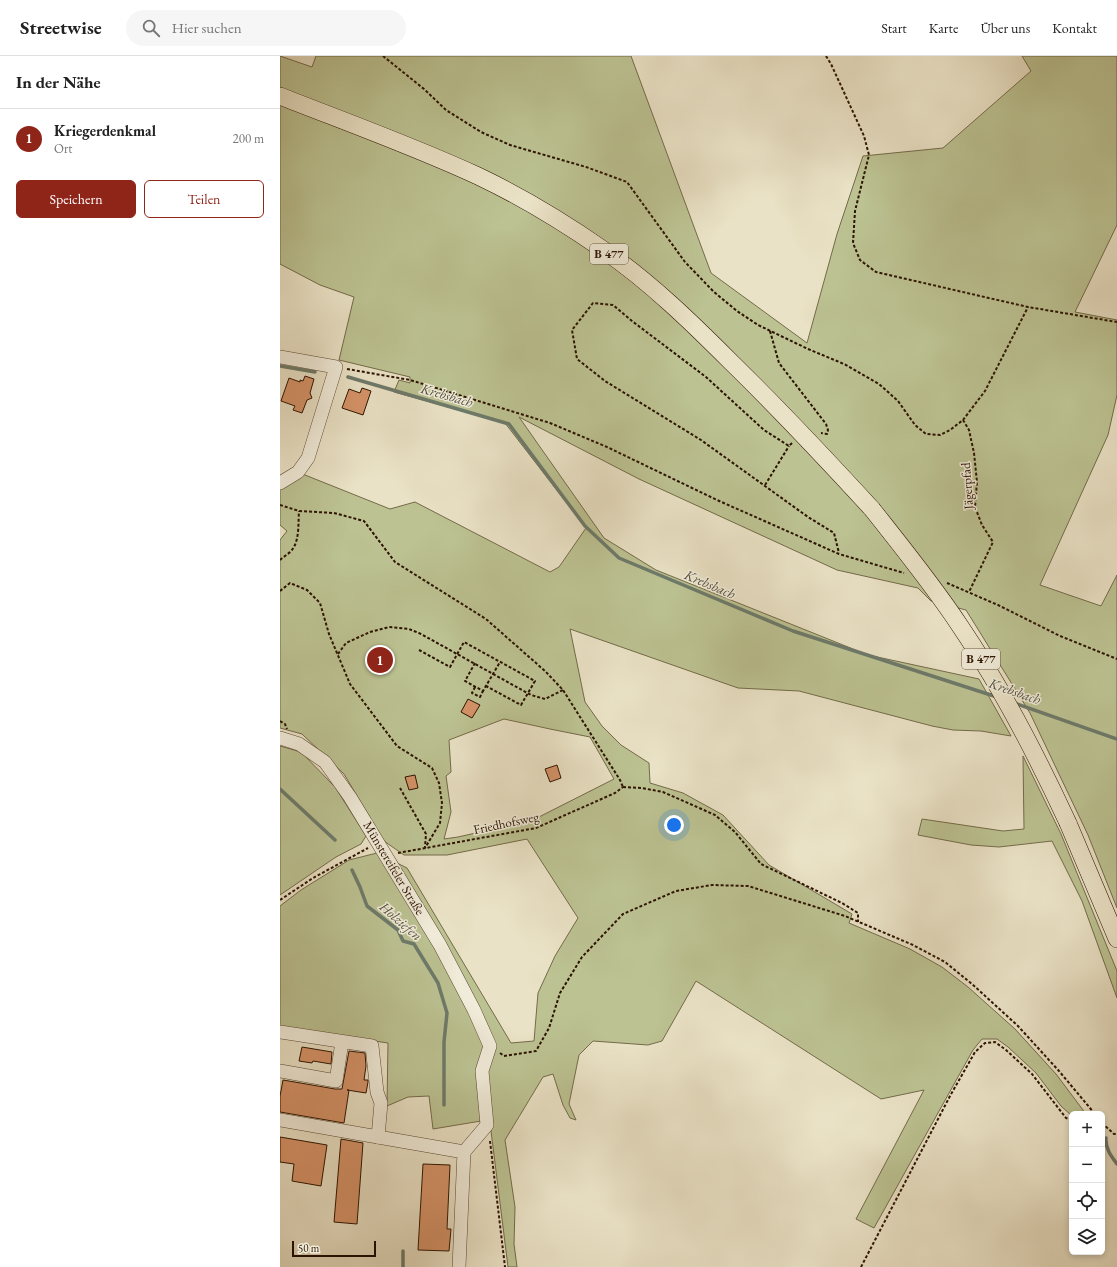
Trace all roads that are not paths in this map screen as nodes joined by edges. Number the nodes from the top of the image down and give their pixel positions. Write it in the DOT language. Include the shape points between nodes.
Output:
graph roads {
  1 [pos="280,96"];
  2 [pos="280,357"];
  3 [pos="280,483"];
  4 [pos="280,738"];
  5 [pos="1117,939"];
  6 [pos="280,1032"];
  7 [pos="342,1042"];
  8 [pos="280,1071"];
  9 [pos="280,1120"];
  10 [pos="378,1137"];
  11 [pos="464,1152"];
  12 [pos="459,1267"];
  1 -- 5 [label="main road, B 477, bridge" via="479,177 548,215 606,252 673,306 721,352 872,509 927,578 960,625 1012,710 1041,764"];
  2 -- 3 [label="street" via="336,367 308,458 298,472"];
  4 -- 11 [label="street, Münstereifeler Straße" via="299,744 325,762 350,797 440,945 474,1010 490,1046 482,1071 487,1125"];
  6 -- 7 [label="street"];
  7 -- 8 [label="street" via="336,1081"];
  7 -- 10 [label="street" via="372,1046 377,1092 381,1103"];
  9 -- 10 [label="street"];
  10 -- 11 [label="street"];
  11 -- 12 [label="street"];
}
